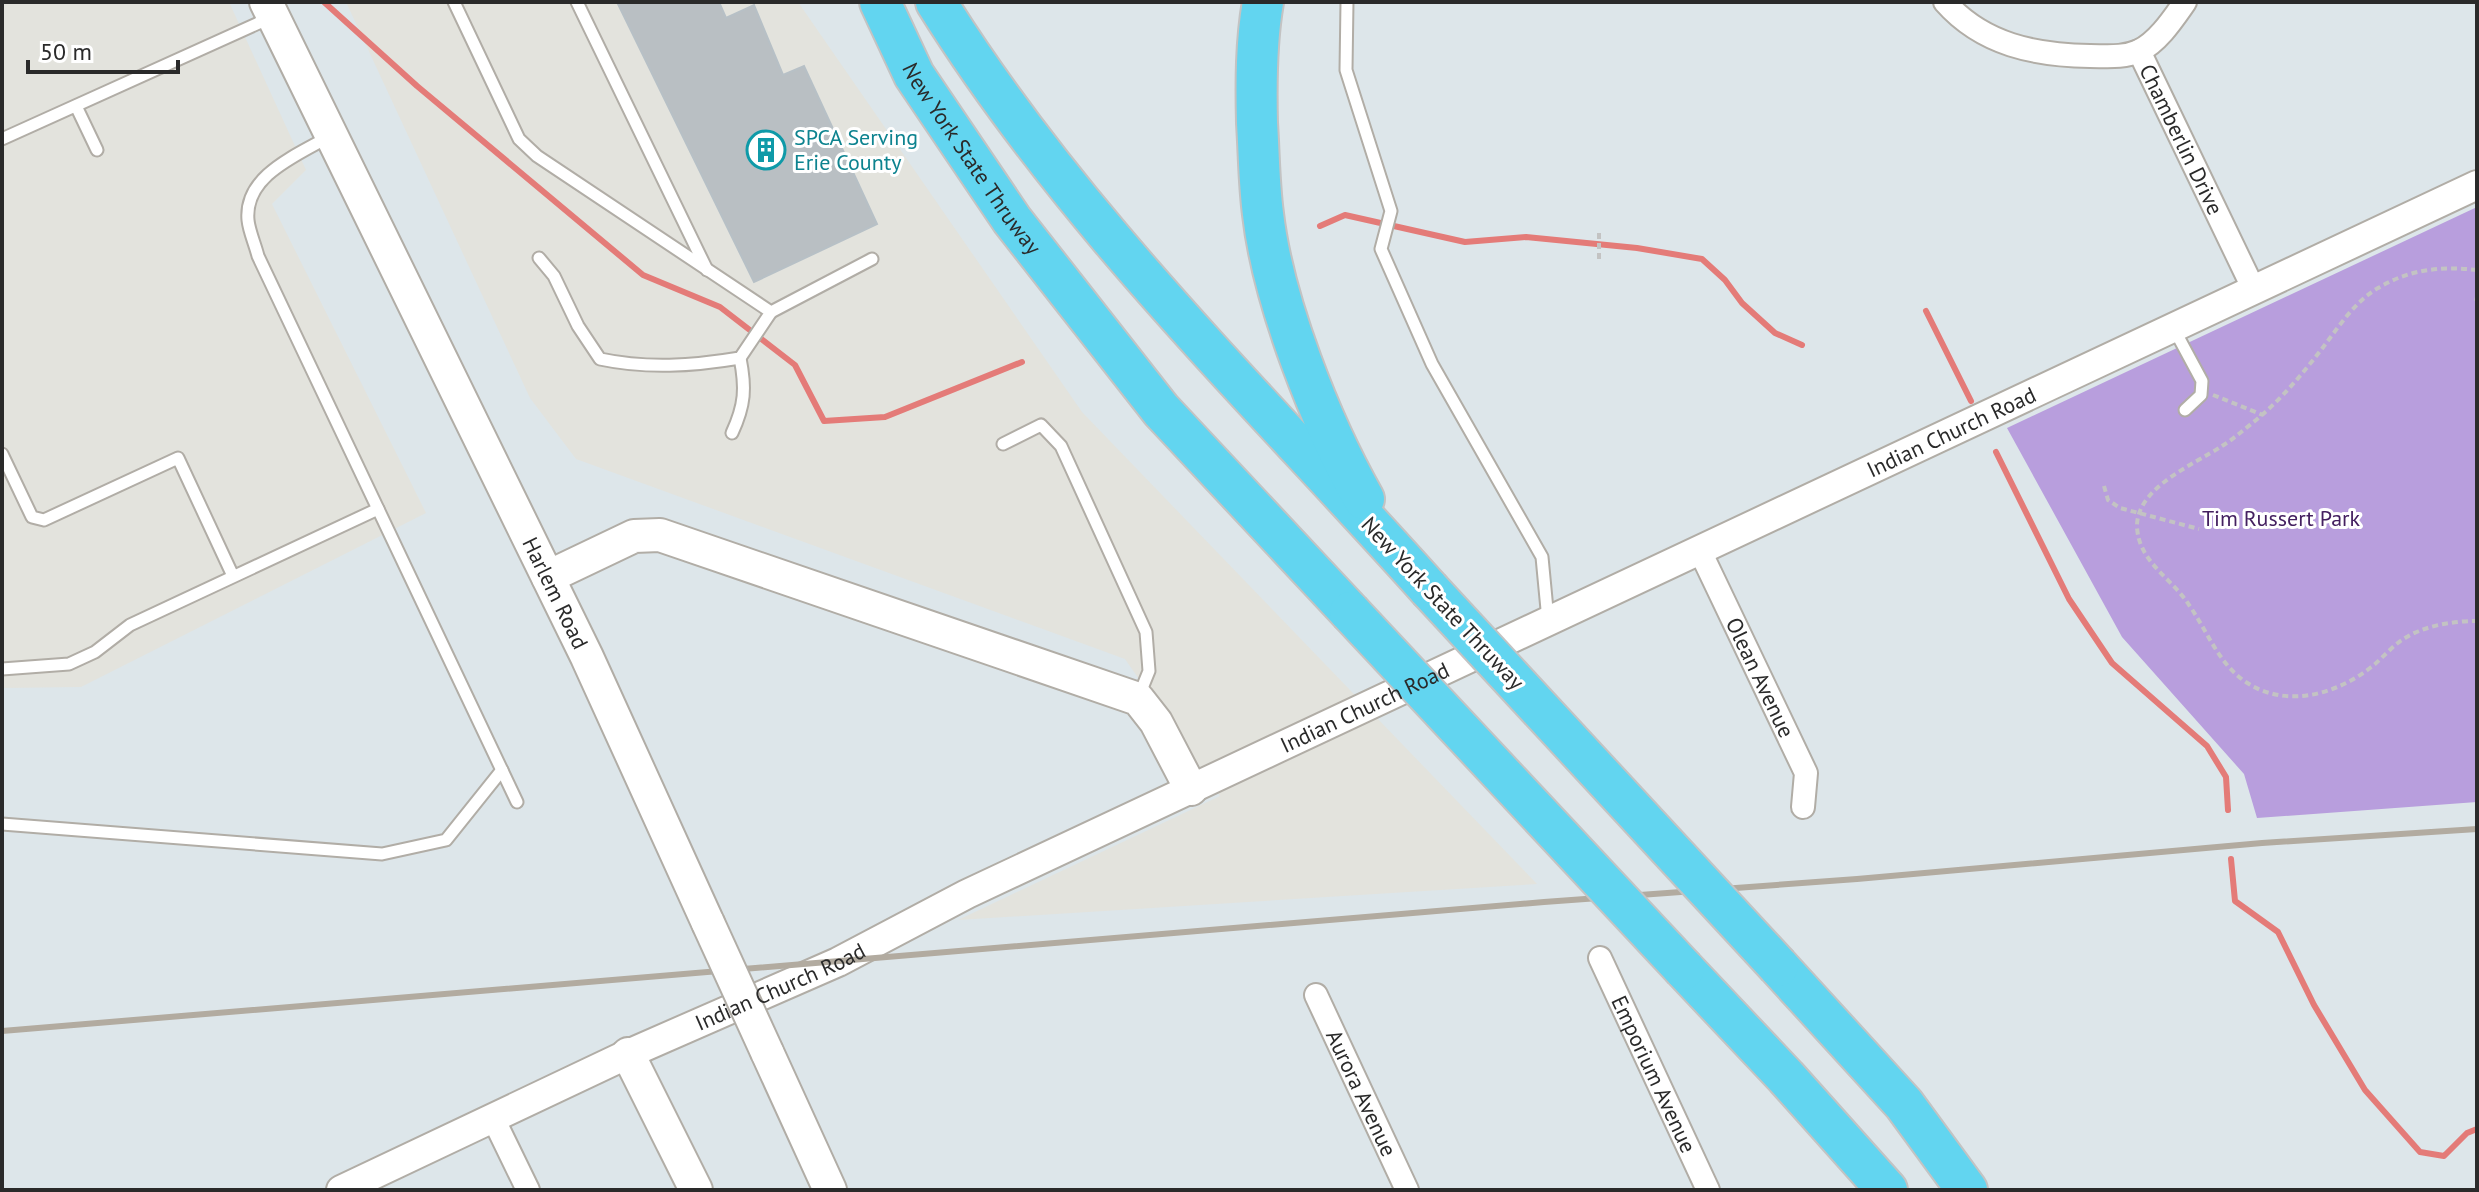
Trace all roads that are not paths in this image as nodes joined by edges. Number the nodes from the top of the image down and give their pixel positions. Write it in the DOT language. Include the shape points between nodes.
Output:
graph roads {
  1 [pos="454,2"];
  2 [pos="577,2"];
  3 [pos="851,2"];
  4 [pos="880,2"];
  5 [pos="936,2"];
  6 [pos="1263,2"];
  7 [pos="1347,2"];
  8 [pos="1945,2"];
  9 [pos="2185,2"];
  10 [pos="269,9"];
  11 [pos="2139,51"];
  12 [pos="914,75"];
  13 [pos="76,106"];
  14 [pos="331,135"];
  15 [pos="2,139"];
  16 [pos="97,150"];
  17 [pos="2477,185"];
  18 [pos="539,258"];
  19 [pos="872,259"];
  20 [pos="707,270"];
  21 [pos="2254,290"];
  22 [pos="771,312"];
  23 [pos="2173,328"];
  24 [pos="740,358"];
  25 [pos="2185,410"];
  26 [pos="732,433"];
  27 [pos="1003,444"];
  28 [pos="2,454"];
  29 [pos="378,509"];
  30 [pos="1389,545"];
  31 [pos="1700,551"];
  32 [pos="233,576"];
  33 [pos="548,577"];
  34 [pos="1548,620"];
  35 [pos="2,669"];
  36 [pos="1138,699"];
  37 [pos="502,770"];
  38 [pos="1191,789"];
  39 [pos="517,802"];
  40 [pos="1803,807"];
  41 [pos="2,824"];
  42 [pos="1600,958"];
  43 [pos="1316,995"];
  44 [pos="628,1054"];
  45 [pos="493,1118"];
  46 [pos="341,1190"];
  47 [pos="528,1190"];
  48 [pos="696,1190"];
  49 [pos="830,1190"];
  50 [pos="1407,1190"];
  51 [pos="1708,1190"];
  52 [pos="1887,1190"];
  53 [pos="1967,1190"];
  1 -- 20 [label="lane" via="519,139"];
  2 -- 20 [label="lane"];
  3 -- 12 [label="highway"];
  4 -- 12 [label="highway, New York State Thruway"];
  5 -- 30 [label="highway, New York State Thruway" via="1040,151 1118,247"];
  6 -- 30 [label="highway" via="1256,77 1258,143 1263,216 1275,280 1332,434"];
  7 -- 34 [label="lane" via="1346,70 1391,211 1381,249 1432,364 1542,557"];
  8 -- 11 [label="street" via="1977,32 2038,53 2119,57"];
  9 -- 11 [label="street, Chamberlin Drive"];
  10 -- 13 [label="lane"];
  10 -- 14 [label="main road, Harlem Road"];
  11 -- 21 [label="street, Chamberlin Drive"];
  12 -- 52 [label="highway, New York State Thruway, bridge" via="1012,220 1161,410"];
  13 -- 15 [label="lane"];
  13 -- 16 [label="lane"];
  14 -- 29 [label="lane" via="273,170 253,189 248,218 258,256"];
  14 -- 33 [label="main road, Harlem Road"];
  17 -- 21 [label="street, Indian Church Road"];
  18 -- 24 [label="lane" via="600,359 633,366"];
  19 -- 22 [label="lane"];
  20 -- 22 [label="lane"];
  21 -- 23 [label="street, Indian Church Road"];
  22 -- 24 [label="lane"];
  23 -- 25 [label="lane" via="2202,381 2201,395"];
  23 -- 31 [label="street, Indian Church Road"];
  24 -- 26 [label="lane" via="745,382 742,411"];
  27 -- 36 [label="lane" via="1041,425 1061,446 1146,632 1149,671"];
  28 -- 32 [label="lane" via="32,517 44,520 178,458"];
  29 -- 32 [label="lane"];
  29 -- 37 [label="lane"];
  30 -- 53 [label="highway, New York State Thruway, bridge" via="1904,1104"];
  31 -- 34 [label="street, Indian Church Road"];
  31 -- 40 [label="street, Olean Avenue" via="1806,773"];
  32 -- 35 [label="lane" via="130,625 69,664"];
  33 -- 36 [label="main road" via="634,536 660,535"];
  33 -- 49 [label="main road, Harlem Road, bridge"];
  34 -- 38 [label="street, Indian Church Road"];
  36 -- 38 [label="main road"];
  37 -- 39 [label="lane"];
  37 -- 41 [label="lane" via="446,840 382,854"];
  38 -- 44 [label="street, Indian Church Road" via="967,894 838,962"];
  42 -- 51 [label="street, Emporium Avenue"];
  43 -- 50 [label="street, Aurora Avenue"];
  44 -- 45 [label="street, Indian Church Road"];
  44 -- 48 [label="main road"];
  45 -- 46 [label="street, Indian Church Road"];
  45 -- 47 [label="street"];
}
